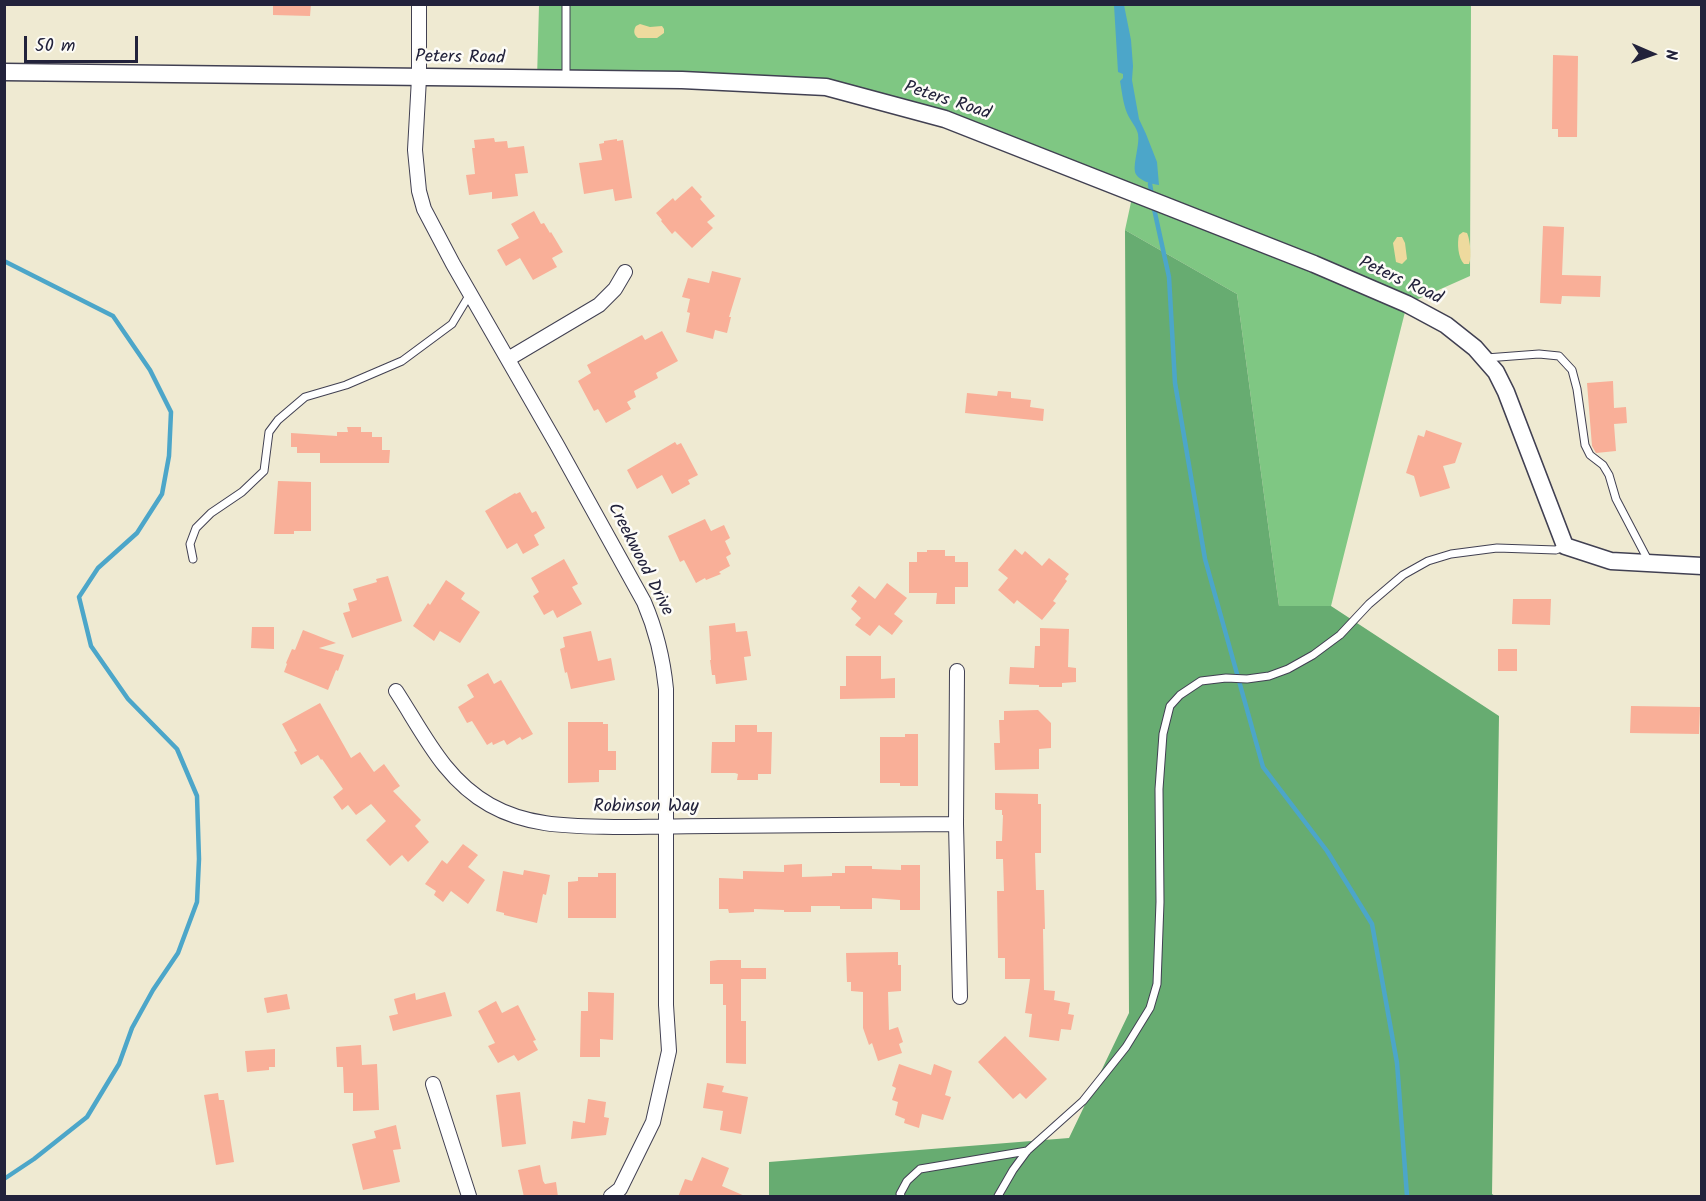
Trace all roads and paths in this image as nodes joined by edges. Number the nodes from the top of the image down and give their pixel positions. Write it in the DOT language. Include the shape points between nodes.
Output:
graph roads {
  1 [pos="419,4"];
  2 [pos="566,4"];
  3 [pos="4,72"];
  4 [pos="419,78"];
  5 [pos="566,79"];
  6 [pos="625,272"];
  7 [pos="471,294"];
  8 [pos="1483,358"];
  9 [pos="508,359"];
  10 [pos="1565,546"];
  11 [pos="193,559"];
  12 [pos="1650,563"];
  13 [pos="1701,566"];
  14 [pos="957,671"];
  15 [pos="396,691"];
  16 [pos="956,824"];
  17 [pos="666,826"];
  18 [pos="960,997"];
  19 [pos="433,1084"];
  20 [pos="1027,1151"];
  21 [pos="469,1197"];
  22 [pos="611,1197"];
  23 [pos="901,1197"];
  24 [pos="998,1197"];
  1 -- 4 [label="street, Creekwood Drive"];
  2 -- 5 [label="lane"];
  3 -- 4 [label="street, Peters Road"];
  4 -- 5 [label="street, Peters Road"];
  4 -- 7 [label="street, Creekwood Drive" via="419,191 424,209"];
  5 -- 8 [label="street, Peters Road" via="826,87 945,119 1407,304 1446,326"];
  6 -- 9 [label="street" via="615,289 598,305"];
  7 -- 9 [label="street, Creekwood Drive"];
  7 -- 11 [label="lane" via="452,324 402,361 346,385 305,397 278,420 268,432 264,471 196,528 190,544"];
  8 -- 10 [label="street, Peters Road" via="1506,392"];
  8 -- 12 [label="lane" via="1559,356 1572,370 1585,446 1603,465"];
  9 -- 17 [label="street, Creekwood Drive" via="655,627 666,688"];
  10 -- 12 [label="street" via="1611,561"];
  10 -- 20 [label="lane" via="1556,550 1497,548 1428,561 1403,574 1340,635 1313,655 1269,676 1201,681 1170,706 1163,734 1159,789 1161,902 1157,984 1150,1008 1126,1047 1083,1101"];
  12 -- 13 [label="street"];
  14 -- 16 [label="street"];
  15 -- 17 [label="street, Robinson Way" via="438,759 463,787 496,808 521,819 553,825"];
  16 -- 17 [label="street, Robinson Way"];
  16 -- 18 [label="street"];
  17 -- 22 [label="street, Creekwood Drive" via="669,1051 653,1122 620,1189"];
  19 -- 21 [label="street"];
  20 -- 23 [label="lane" via="921,1169 907,1181"];
  20 -- 24 [label="lane"];
}
